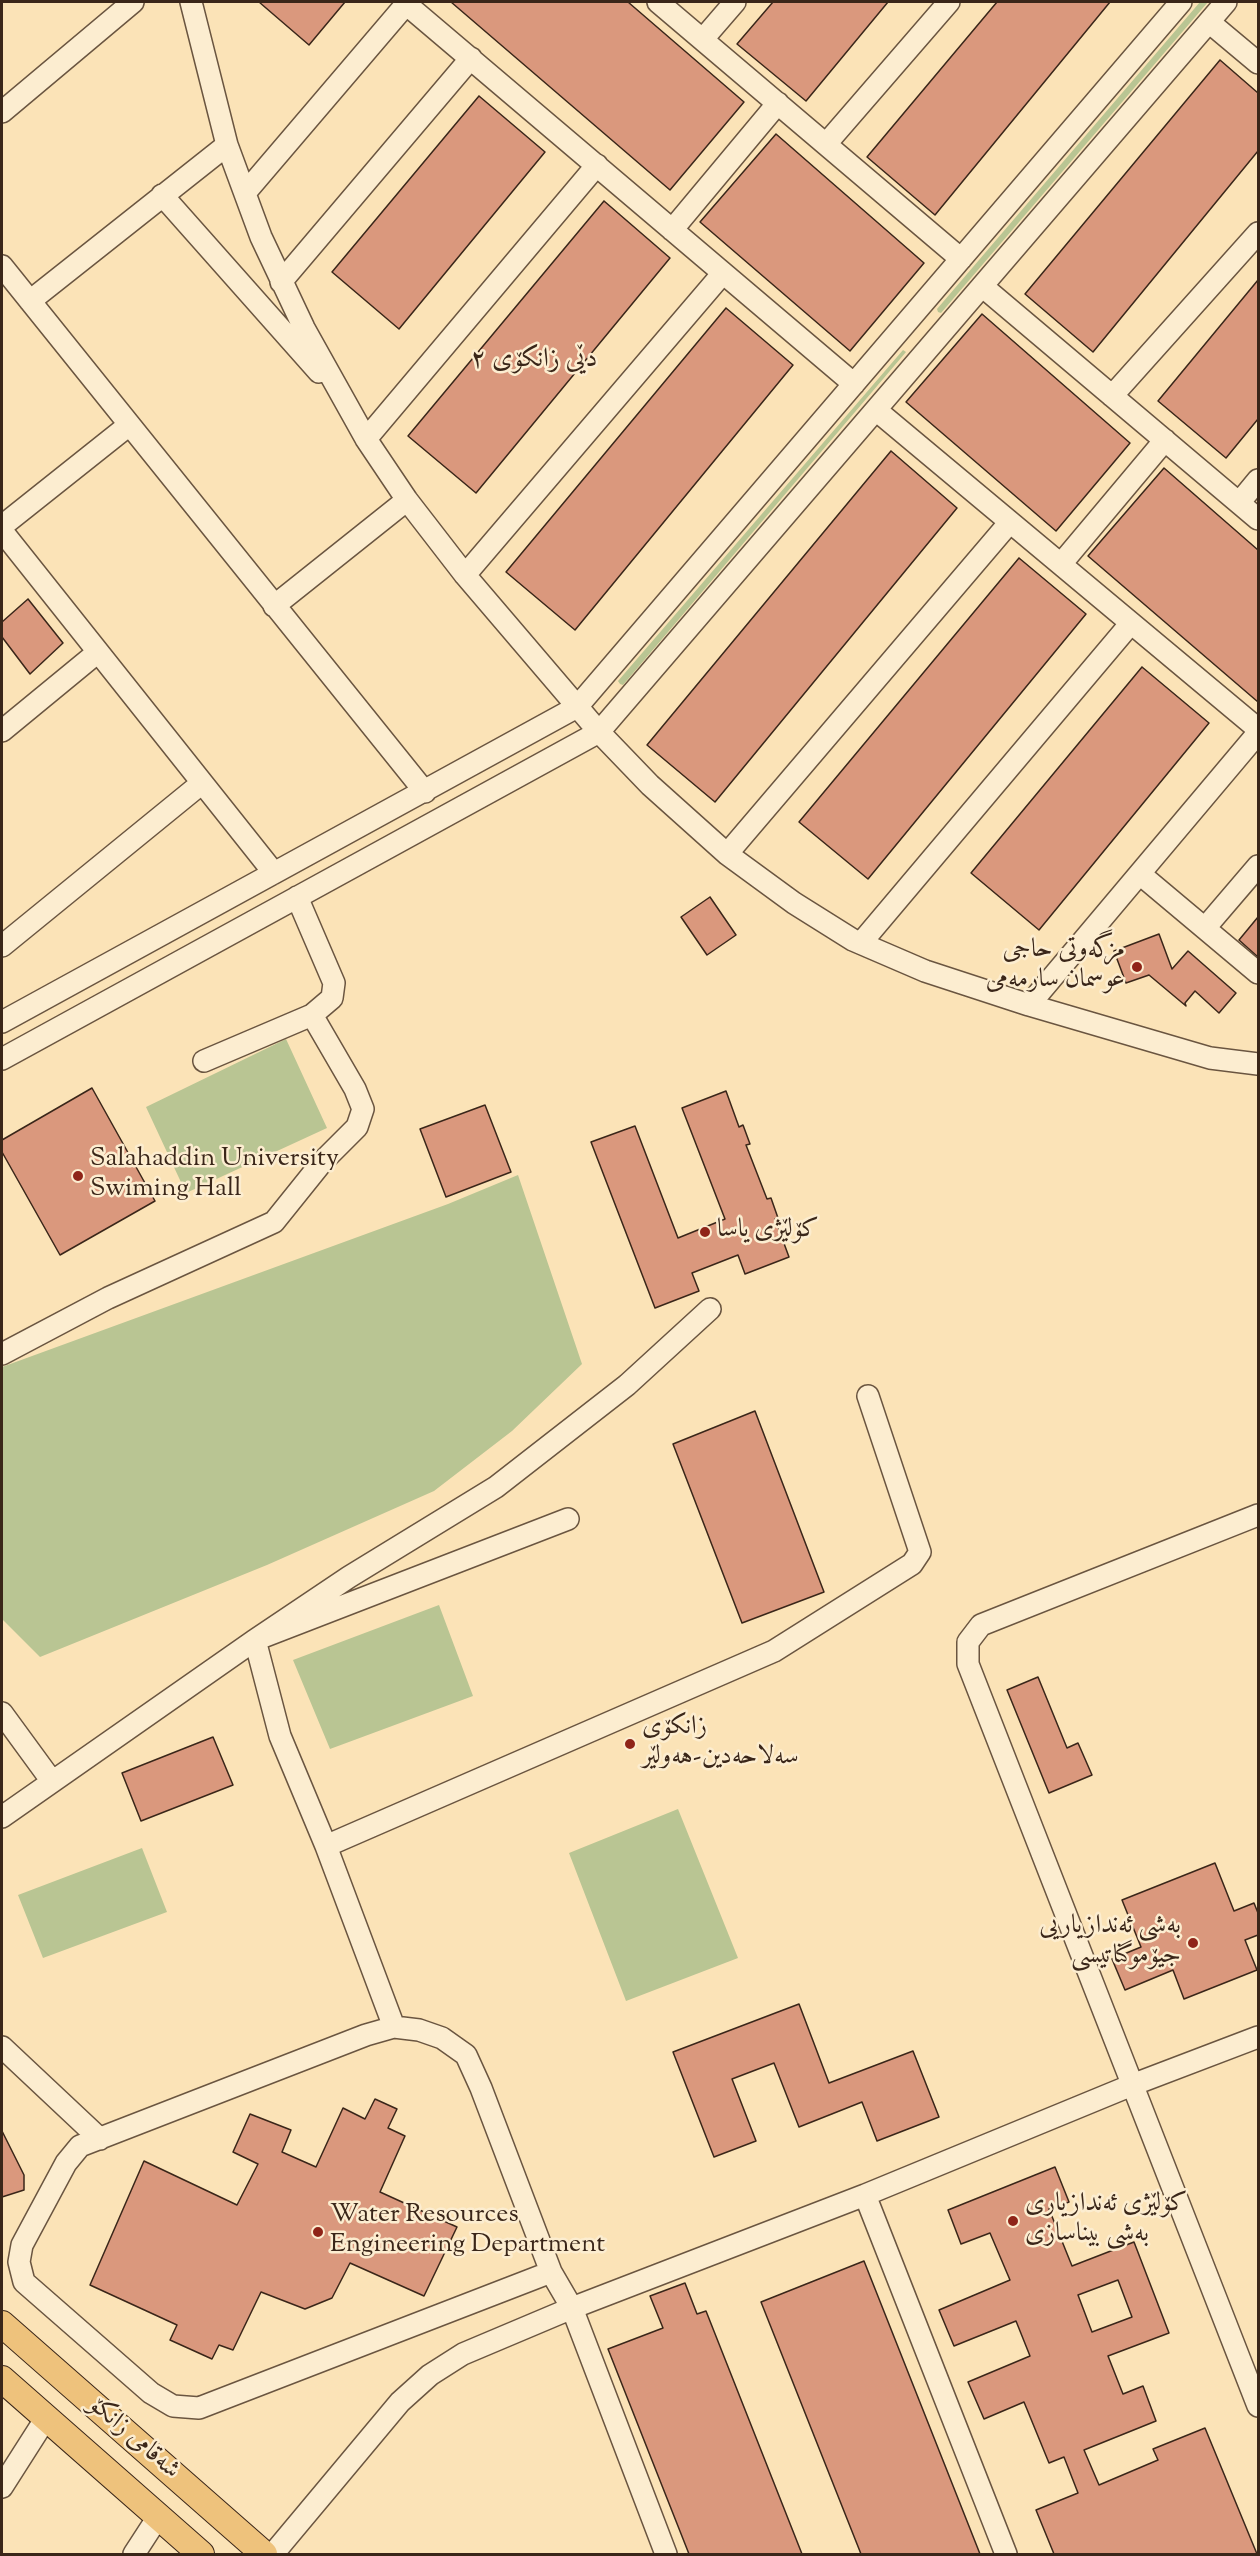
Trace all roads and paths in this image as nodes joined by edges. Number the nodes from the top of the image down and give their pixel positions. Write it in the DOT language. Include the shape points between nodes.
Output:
graph roads {
  1 [pos="191,2"];
  2 [pos="658,2"];
  3 [pos="735,2"];
  4 [pos="949,2"];
  5 [pos="1181,2"];
  6 [pos="1226,2"];
  7 [pos="129,3"];
  8 [pos="407,3"];
  9 [pos="1209,22"];
  10 [pos="703,39"];
  11 [pos="471,58"];
  12 [pos="1258,63"];
  13 [pos="778,103"];
  14 [pos="2,112"];
  15 [pos="826,144"];
  16 [pos="227,145"];
  17 [pos="597,165"];
  18 [pos="245,193"];
  19 [pos="162,195"];
  20 [pos="672,230"];
  21 [pos="1258,233"];
  22 [pos="961,259"];
  23 [pos="2,266"];
  24 [pos="723,273"];
  25 [pos="281,282"];
  26 [pos="982,286"];
  27 [pos="30,301"];
  28 [pos="907,322"];
  29 [pos="932,344"];
  30 [pos="854,384"];
  31 [pos="1113,396"];
  32 [pos="345,401"];
  33 [pos="876,410"];
  34 [pos="129,425"];
  35 [pos="366,439"];
  36 [pos="1165,440"];
  37 [pos="1258,480"];
  38 [pos="407,500"];
  39 [pos="1239,503"];
  40 [pos="1258,519"];
  41 [pos="1010,522"];
  42 [pos="2,526"];
  43 [pos="2,531"];
  44 [pos="1061,564"];
  45 [pos="465,575"];
  46 [pos="274,606"];
  47 [pos="1131,623"];
  48 [pos="98,652"];
  49 [pos="577,707"];
  50 [pos="2,731"];
  51 [pos="1258,731"];
  52 [pos="599,732"];
  53 [pos="202,783"];
  54 [pos="425,792"];
  55 [pos="727,854"];
  56 [pos="1258,866"];
  57 [pos="274,873"];
  58 [pos="1140,874"];
  59 [pos="297,897"];
  60 [pos="1205,928"];
  61 [pos="861,943"];
  62 [pos="2,946"];
  63 [pos="1258,974"];
  64 [pos="1029,1005"];
  65 [pos="25,1009"];
  66 [pos="312,1015"];
  67 [pos="2,1022"];
  68 [pos="38,1038"];
  69 [pos="2,1059"];
  70 [pos="204,1061"];
  71 [pos="1258,1064"];
  72 [pos="710,1309"];
  73 [pos="2,1354"];
  74 [pos="868,1396"];
  75 [pos="1258,1515"];
  76 [pos="568,1519"];
  77 [pos="255,1640"];
  78 [pos="2,1713"];
  79 [pos="51,1780"];
  80 [pos="2,1817"];
  81 [pos="326,1846"];
  82 [pos="394,2027"];
  83 [pos="1258,2037"];
  84 [pos="2,2047"];
  85 [pos="1132,2085"];
  86 [pos="100,2139"];
  87 [pos="865,2195"];
  88 [pos="551,2272"];
  89 [pos="572,2308"];
  90 [pos="2,2324"];
  91 [pos="2,2379"];
  92 [pos="1258,2406"];
  93 [pos="46,2418"];
  94 [pos="2,2487"];
  95 [pos="158,2517"];
  96 [pos="134,2554"];
  97 [pos="201,2554"];
  98 [pos="264,2554"];
  99 [pos="273,2554"];
  100 [pos="666,2554"];
  101 [pos="1006,2554"];
  1 -- 16 [label="street"];
  2 -- 10 [label="street"];
  3 -- 10 [label="street"];
  4 -- 15 [label="street"];
  5 -- 22 [label="street"];
  6 -- 9 [label="street"];
  7 -- 14 [label="street"];
  8 -- 11 [label="street"];
  8 -- 18 [label="street"];
  9 -- 12 [label="street"];
  9 -- 26 [label="street"];
  10 -- 13 [label="street"];
  11 -- 17 [label="street"];
  11 -- 25 [label="street"];
  13 -- 15 [label="street"];
  13 -- 20 [label="street"];
  15 -- 22 [label="street"];
  16 -- 18 [label="street"];
  16 -- 19 [label="street"];
  17 -- 20 [label="street"];
  17 -- 35 [label="street"];
  18 -- 25 [label="street"];
  19 -- 27 [label="street"];
  19 -- 32 [label="street"];
  20 -- 24 [label="street"];
  21 -- 31 [label="street"];
  22 -- 28 [label="street"];
  23 -- 27 [label="street"];
  24 -- 30 [label="street"];
  24 -- 45 [label="street"];
  25 -- 32 [label="street"];
  26 -- 29 [label="street"];
  26 -- 31 [label="street"];
  27 -- 34 [label="street"];
  28 -- 29 [label="street"];
  28 -- 30 [label="street"];
  29 -- 33 [label="street"];
  30 -- 49 [label="street"];
  31 -- 36 [label="street"];
  32 -- 35 [label="street"];
  33 -- 41 [label="street"];
  33 -- 52 [label="street"];
  34 -- 42 [label="street"];
  34 -- 46 [label="street"];
  35 -- 38 [label="street"];
  36 -- 39 [label="street"];
  36 -- 44 [label="street"];
  37 -- 39 [label="street"];
  38 -- 45 [label="street"];
  38 -- 46 [label="street"];
  39 -- 40 [label="street"];
  41 -- 44 [label="street"];
  41 -- 55 [label="street"];
  43 -- 48 [label="street"];
  44 -- 47 [label="street"];
  45 -- 49 [label="street"];
  46 -- 54 [label="street"];
  47 -- 51 [label="street"];
  47 -- 61 [label="street"];
  48 -- 50 [label="street"];
  48 -- 53 [label="street"];
  49 -- 52 [label="street"];
  49 -- 54 [label="street"];
  51 -- 58 [label="street"];
  52 -- 55 [label="street" via="650,785"];
  52 -- 59 [label="street"];
  53 -- 57 [label="street"];
  53 -- 62 [label="street"];
  54 -- 57 [label="street"];
  55 -- 61 [label="street" via="794,903"];
  56 -- 60 [label="street"];
  57 -- 65 [label="street"];
  58 -- 60 [label="street"];
  58 -- 64 [label="street"];
  59 -- 66 [label="street" via="334,983 332,998"];
  59 -- 68 [label="street"];
  60 -- 63 [label="street"];
  61 -- 64 [label="street" via="925,970"];
  64 -- 71 [label="street" via="1210,1058"];
  65 -- 67 [label="street"];
  65 -- 68 [label="street"];
  66 -- 70 [label="street"];
  66 -- 73 [label="street" via="363,1109 357,1127 323,1161 274,1222 108,1298"];
  68 -- 69 [label="street"];
  72 -- 77 [label="street" via="627,1385 496,1487 349,1576"];
  74 -- 81 [label="street" via="920,1552 912,1564 774,1651"];
  75 -- 85 [label="street" via="981,1625 968,1642 968,1664"];
  76 -- 77 [label="street"];
  77 -- 79 [label="street"];
  77 -- 81 [label="street" via="280,1736"];
  78 -- 79 [label="street"];
  79 -- 80 [label="street"];
  81 -- 82 [label="street"];
  82 -- 86 [label="street"];
  82 -- 88 [label="street" via="442,2038 466,2055"];
  83 -- 85 [label="street"];
  84 -- 86 [label="street"];
  85 -- 87 [label="street"];
  85 -- 92 [label="street"];
  86 -- 88 [label="street" via="80,2146 66,2163 22,2245 19,2262 24,2282 151,2393 173,2406 199,2408 232,2397"];
  87 -- 89 [label="street"];
  87 -- 101 [label="street"];
  88 -- 89 [label="street"];
  89 -- 99 [label="street" via="463,2354 430,2375 400,2402"];
  89 -- 100 [label="street"];
  90 -- 98 [label="main road, شەقامی زانکۆ"];
  91 -- 93 [label="main road, شەقامی زانکۆ"];
  93 -- 94 [label="street"];
  93 -- 95 [label="main road, شەقامی زانکۆ"];
  95 -- 96 [label="street"];
  95 -- 97 [label="main road, شەقامی زانکۆ"];
}
